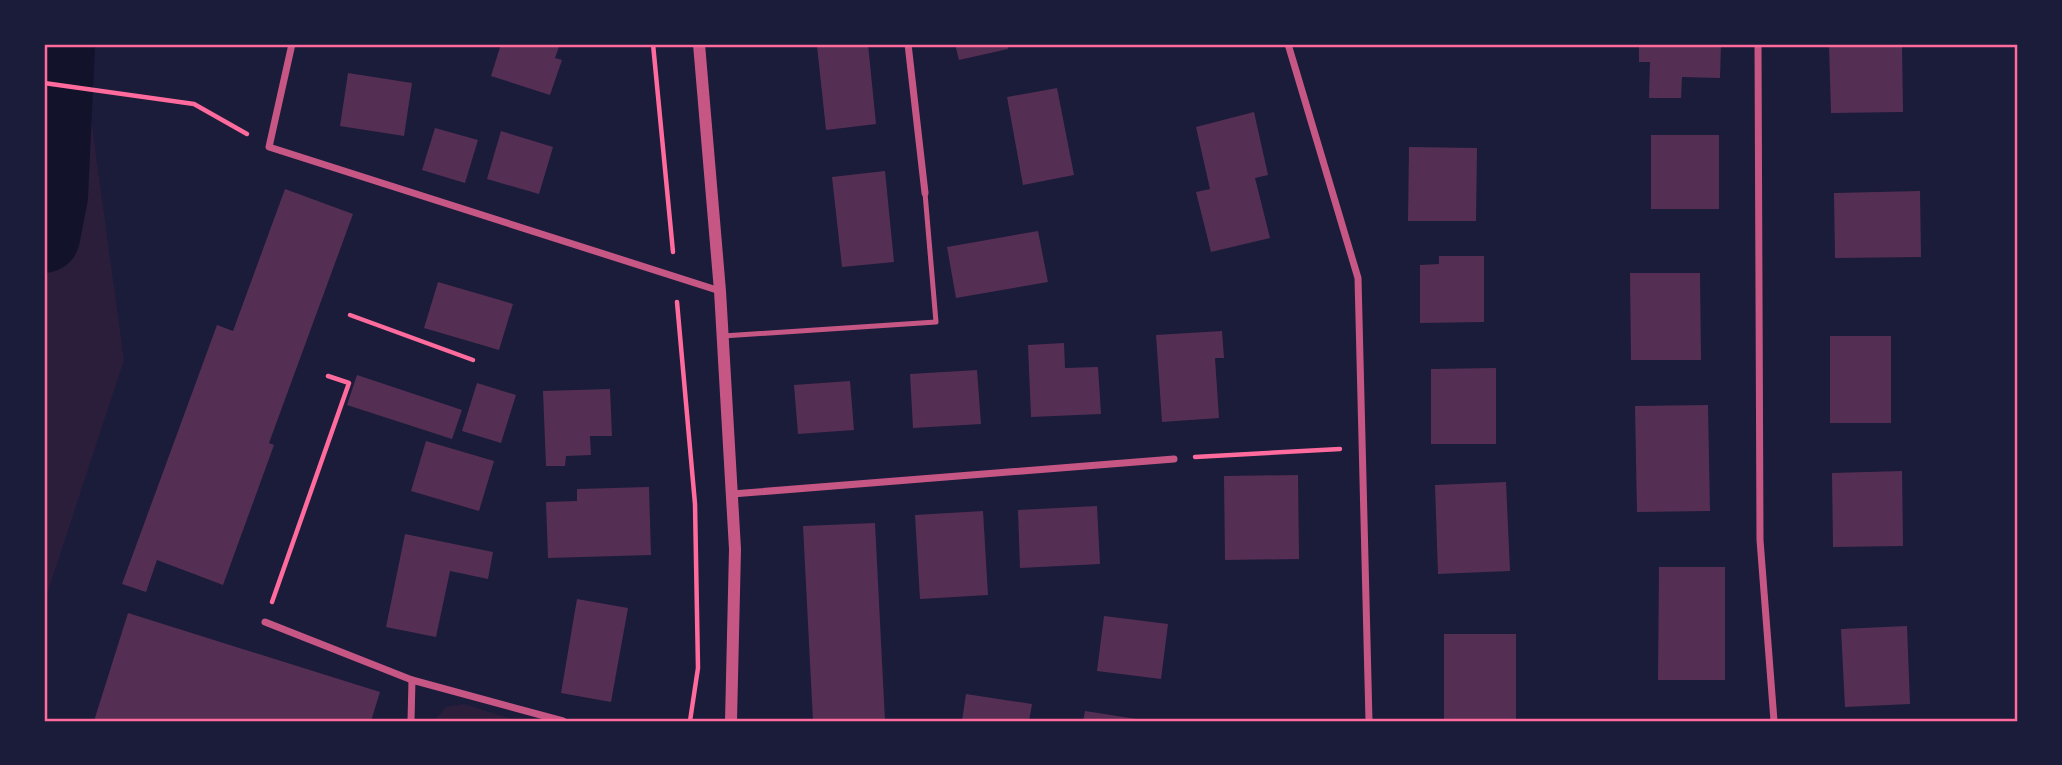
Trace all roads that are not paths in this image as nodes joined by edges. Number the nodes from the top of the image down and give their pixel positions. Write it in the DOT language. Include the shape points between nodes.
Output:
graph roads {
  1 [pos="292,44"];
  2 [pos="699,44"];
  3 [pos="908,44"];
  4 [pos="1288,44"];
  5 [pos="1758,44"];
  6 [pos="925,193"];
  7 [pos="720,291"];
  8 [pos="723,336"];
  9 [pos="1174,458"];
  10 [pos="732,494"];
  11 [pos="265,622"];
  12 [pos="412,680"];
  13 [pos="411,721"];
  14 [pos="563,721"];
  15 [pos="731,721"];
  16 [pos="1369,721"];
  17 [pos="1774,721"];
  1 -- 7 [label="street" via="269,147"];
  2 -- 7 [label="street"];
  3 -- 6 [label="street"];
  4 -- 16 [label="street" via="1358,278"];
  5 -- 17 [label="street" via="1760,540"];
  6 -- 8 [label="lane" via="936,322"];
  7 -- 8 [label="street"];
  8 -- 10 [label="street"];
  9 -- 10 [label="street"];
  10 -- 15 [label="street" via="735,609"];
  11 -- 12 [label="street"];
  12 -- 13 [label="street"];
  12 -- 14 [label="street"];
}
